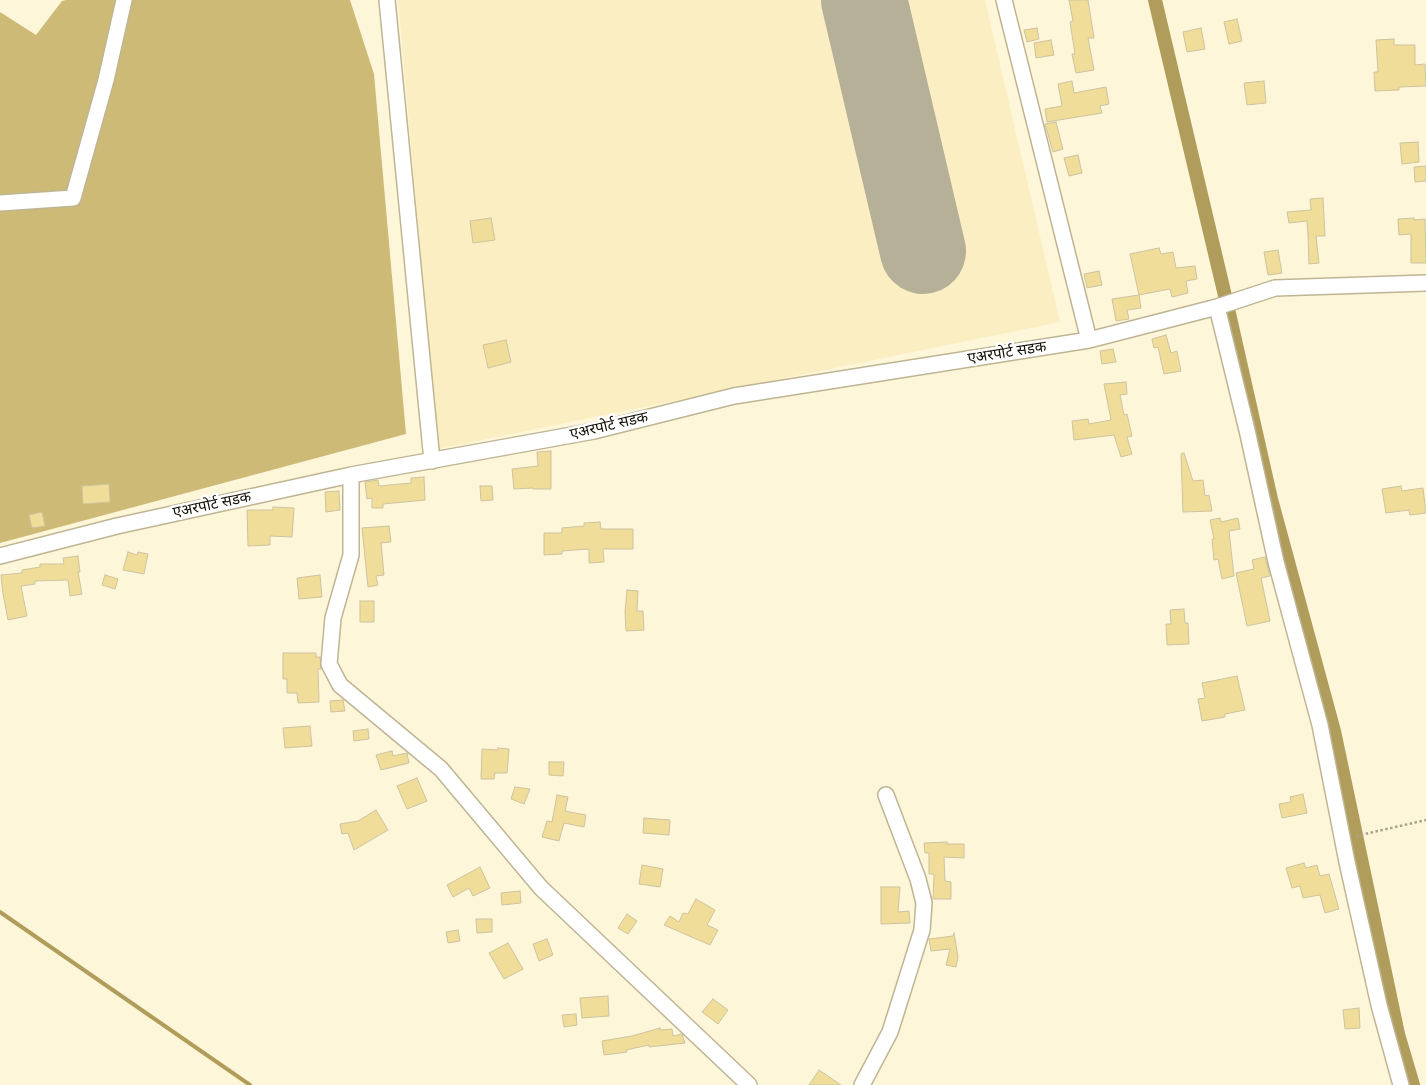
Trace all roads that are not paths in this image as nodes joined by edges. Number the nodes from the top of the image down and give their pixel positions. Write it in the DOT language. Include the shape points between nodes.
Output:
graph roads {
  1 [pos="124,0"];
  2 [pos="387,0"];
  3 [pos="1004,0"];
  4 [pos="0,203"];
  5 [pos="1426,283"];
  6 [pos="1218,307"];
  7 [pos="1090,340"];
  8 [pos="432,461"];
  9 [pos="351,474"];
  10 [pos="0,556"];
  11 [pos="886,795"];
  12 [pos="749,1085"];
  13 [pos="862,1085"];
  14 [pos="1401,1085"];
  1 -- 4 [label="street" via="106,80 73,198"];
  2 -- 8 [label="street"];
  3 -- 7 [label="street"];
  5 -- 6 [label="street, एअरपोर्ट सडक" via="1275,288"];
  6 -- 7 [label="street, एअरपोर्ट सडक"];
  6 -- 14 [label="street" via="1276,562 1320,725 1379,1005"];
  7 -- 8 [label="street, एअरपोर्ट सडक" via="734,396 594,431"];
  8 -- 9 [label="street, एअरपोर्ट सडक"];
  9 -- 10 [label="street, एअरपोर्ट सडक" via="117,526"];
  9 -- 12 [label="street" via="351,556 333,618 328,664 340,685 441,769 541,888"];
  11 -- 13 [label="street" via="918,879 924,903 922,930 890,1032"];
}
